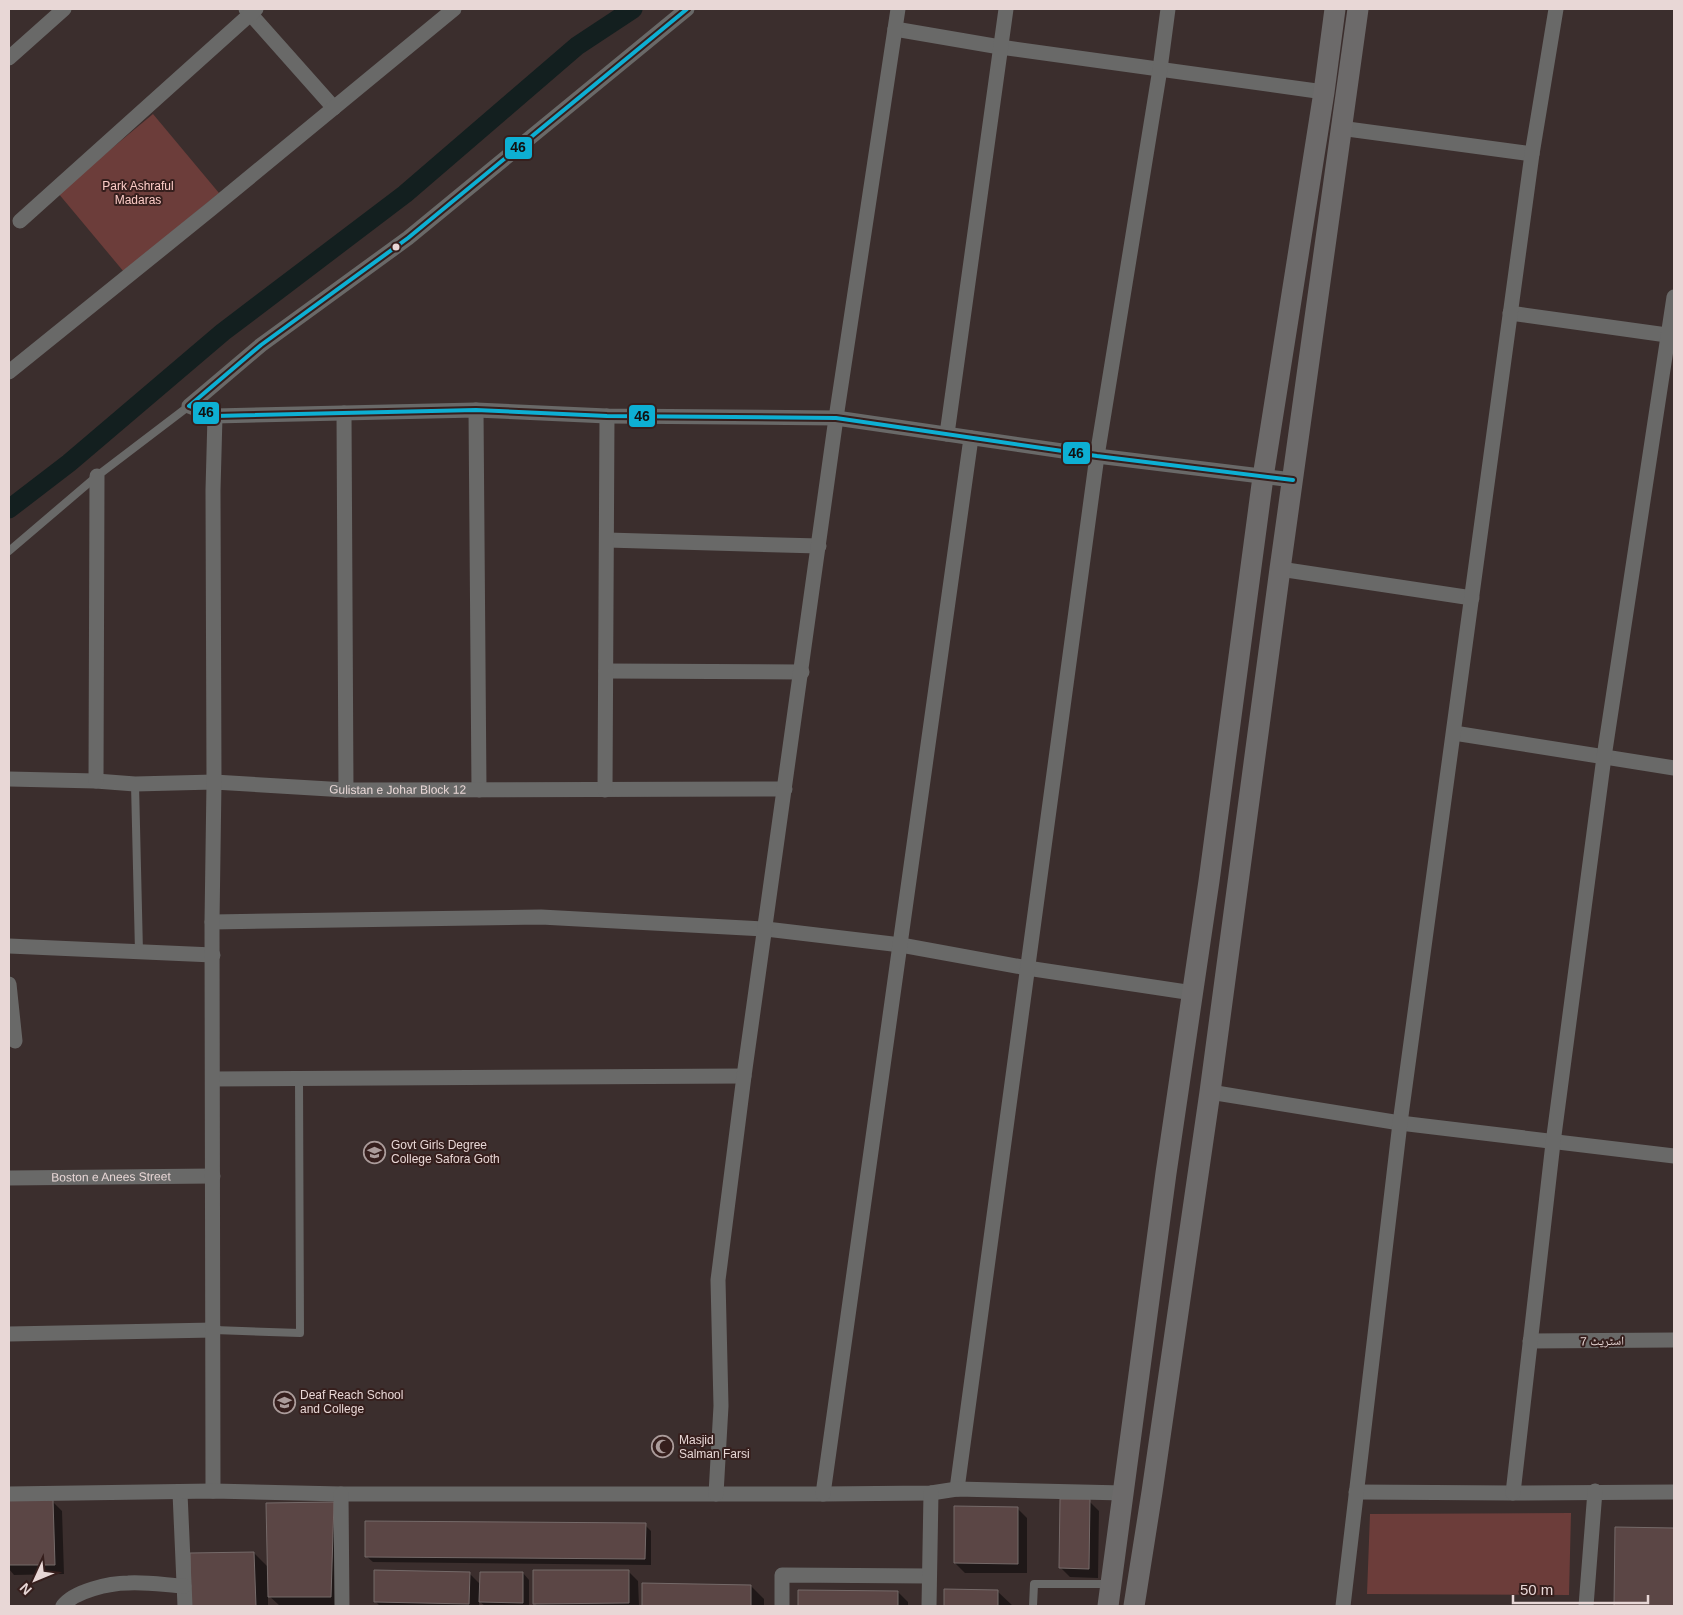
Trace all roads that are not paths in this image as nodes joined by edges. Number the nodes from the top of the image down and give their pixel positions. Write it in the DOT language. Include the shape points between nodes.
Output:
graph roads {
  1 [pos="64,9"];
  2 [pos="454,9"];
  3 [pos="687,9"];
  4 [pos="898,9"];
  5 [pos="1006,9"];
  6 [pos="1168,9"];
  7 [pos="1335,9"];
  8 [pos="1358,9"];
  9 [pos="1556,9"];
  10 [pos="251,10"];
  11 [pos="895,29"];
  12 [pos="1000,47"];
  13 [pos="9,58"];
  14 [pos="1160,69"];
  15 [pos="1324,92"];
  16 [pos="334,108"];
  17 [pos="1340,128"];
  18 [pos="1532,154"];
  19 [pos="20,221"];
  20 [pos="1674,297"];
  21 [pos="1510,313"];
  22 [pos="1672,336"];
  23 [pos="9,372"];
  24 [pos="189,406"];
  25 [pos="476,410"];
  26 [pos="344,413"];
  27 [pos="215,416"];
  28 [pos="607,416"];
  29 [pos="836,418"];
  30 [pos="947,434"];
  31 [pos="971,438"];
  32 [pos="1097,456"];
  33 [pos="97,476"];
  34 [pos="1263,477"];
  35 [pos="1293,480"];
  36 [pos="606,540"];
  37 [pos="819,546"];
  38 [pos="9,551"];
  39 [pos="1280,569"];
  40 [pos="1472,598"];
  41 [pos="606,671"];
  42 [pos="802,672"];
  43 [pos="1454,733"];
  44 [pos="1604,757"];
  45 [pos="1674,768"];
  46 [pos="9,779"];
  47 [pos="96,781"];
  48 [pos="214,782"];
  49 [pos="135,784"];
  50 [pos="785,789"];
  51 [pos="346,790"];
  52 [pos="479,790"];
  53 [pos="605,790"];
  54 [pos="1207,895"];
  55 [pos="1236,898"];
  56 [pos="212,922"];
  57 [pos="766,929"];
  58 [pos="901,945"];
  59 [pos="9,946"];
  60 [pos="139,952"];
  61 [pos="213,955"];
  62 [pos="1027,968"];
  63 [pos="9,984"];
  64 [pos="1193,993"];
  65 [pos="15,1041"];
  66 [pos="744,1076"];
  67 [pos="213,1079"];
  68 [pos="299,1079"];
  69 [pos="1210,1092"];
  70 [pos="1400,1123"];
  71 [pos="1553,1143"];
  72 [pos="1674,1156"];
  73 [pos="213,1176"];
  74 [pos="9,1178"];
  75 [pos="214,1330"];
  76 [pos="9,1334"];
  77 [pos="1674,1340"];
  78 [pos="1530,1341"];
  79 [pos="957,1490"];
  80 [pos="213,1491"];
  81 [pos="1595,1491"];
  82 [pos="1356,1492"];
  83 [pos="1674,1492"];
  84 [pos="180,1493"];
  85 [pos="931,1493"];
  86 [pos="1124,1493"];
  87 [pos="1513,1493"];
  88 [pos="9,1494"];
  89 [pos="341,1494"];
  90 [pos="716,1494"];
  91 [pos="823,1494"];
  92 [pos="929,1576"];
  93 [pos="1111,1584"];
  94 [pos="184,1586"];
  95 [pos="63,1606"];
  96 [pos="185,1606"];
  97 [pos="342,1606"];
  98 [pos="782,1606"];
  99 [pos="929,1606"];
  100 [pos="1033,1606"];
  101 [pos="1108,1606"];
  102 [pos="1134,1606"];
  103 [pos="1343,1606"];
  104 [pos="1586,1606"];
  1 -- 13 [label="street"];
  2 -- 16 [label="street"];
  3 -- 24 [label="street" via="408,238 261,345"];
  4 -- 11 [label="street"];
  5 -- 12 [label="street"];
  6 -- 14 [label="street"];
  7 -- 15 [label="street"];
  8 -- 17 [label="street"];
  9 -- 18 [label="street"];
  10 -- 16 [label="street"];
  10 -- 19 [label="street"];
  11 -- 12 [label="street"];
  11 -- 29 [label="street"];
  12 -- 14 [label="street"];
  12 -- 30 [label="street"];
  14 -- 15 [label="street"];
  14 -- 32 [label="street"];
  15 -- 34 [label="street"];
  16 -- 23 [label="street"];
  17 -- 18 [label="street"];
  17 -- 35 [label="street"];
  18 -- 21 [label="street"];
  20 -- 22 [label="street"];
  21 -- 22 [label="street"];
  21 -- 40 [label="street"];
  22 -- 44 [label="street"];
  24 -- 27 [label="street"];
  24 -- 33 [label="lane"];
  25 -- 26 [label="street"];
  25 -- 28 [label="street"];
  25 -- 52 [label="street"];
  26 -- 27 [label="street"];
  26 -- 51 [label="street"];
  27 -- 48 [label="street"];
  28 -- 29 [label="street"];
  28 -- 36 [label="street"];
  29 -- 30 [label="street"];
  29 -- 37 [label="street"];
  30 -- 31 [label="street"];
  31 -- 32 [label="street"];
  31 -- 58 [label="street"];
  32 -- 34 [label="street"];
  32 -- 62 [label="street"];
  33 -- 38 [label="lane"];
  33 -- 47 [label="street"];
  34 -- 35 [label="street"];
  34 -- 54 [label="street"];
  35 -- 39 [label="street"];
  36 -- 37 [label="street"];
  36 -- 41 [label="street"];
  37 -- 42 [label="street"];
  39 -- 40 [label="street"];
  39 -- 55 [label="street"];
  40 -- 43 [label="street"];
  41 -- 42 [label="street"];
  41 -- 53 [label="street"];
  42 -- 50 [label="street"];
  43 -- 44 [label="street"];
  43 -- 70 [label="street"];
  44 -- 45 [label="street"];
  44 -- 71 [label="street"];
  46 -- 47 [label="street, Gulistan e Johar Block 12"];
  47 -- 49 [label="street, Gulistan e Johar Block 12"];
  48 -- 49 [label="street, Gulistan e Johar Block 12"];
  48 -- 51 [label="street, Gulistan e Johar Block 12"];
  48 -- 56 [label="street"];
  49 -- 60 [label="lane"];
  50 -- 53 [label="street, Gulistan e Johar Block 12"];
  50 -- 57 [label="street"];
  51 -- 52 [label="street, Gulistan e Johar Block 12"];
  52 -- 53 [label="street, Gulistan e Johar Block 12"];
  54 -- 55 [label="street"];
  54 -- 64 [label="street"];
  55 -- 69 [label="street"];
  56 -- 57 [label="street" via="541,917"];
  56 -- 61 [label="street"];
  57 -- 58 [label="street"];
  57 -- 66 [label="street"];
  58 -- 62 [label="street"];
  58 -- 91 [label="street"];
  59 -- 60 [label="street"];
  60 -- 61 [label="street"];
  61 -- 67 [label="street"];
  62 -- 64 [label="street"];
  62 -- 79 [label="street"];
  63 -- 65 [label="street"];
  64 -- 86 [label="street"];
  66 -- 68 [label="street"];
  66 -- 90 [label="street" via="718,1280 721,1406"];
  67 -- 68 [label="street"];
  67 -- 73 [label="street"];
  68 -- 75 [label="lane" via="300,1333"];
  69 -- 70 [label="street"];
  69 -- 102 [label="street"];
  70 -- 71 [label="street"];
  70 -- 82 [label="street"];
  71 -- 72 [label="street"];
  71 -- 78 [label="street"];
  73 -- 74 [label="street, Boston e Anees Street"];
  73 -- 75 [label="street"];
  75 -- 76 [label="street"];
  75 -- 80 [label="street"];
  77 -- 78 [label="street, اسٹریٹ 7"];
  78 -- 87 [label="street"];
  79 -- 85 [label="street"];
  79 -- 86 [label="street"];
  80 -- 84 [label="street"];
  80 -- 89 [label="street"];
  81 -- 83 [label="street"];
  81 -- 87 [label="street"];
  81 -- 104 [label="street"];
  82 -- 87 [label="street"];
  82 -- 103 [label="street"];
  84 -- 88 [label="street"];
  84 -- 94 [label="street"];
  85 -- 91 [label="street"];
  85 -- 92 [label="street"];
  86 -- 93 [label="street"];
  89 -- 90 [label="street"];
  89 -- 97 [label="street"];
  90 -- 91 [label="street"];
  92 -- 98 [label="street" via="782,1575"];
  92 -- 99 [label="street"];
  93 -- 100 [label="lane" via="1034,1584"];
  93 -- 101 [label="street"];
  94 -- 95 [label="street" via="128,1583 90,1589"];
  94 -- 96 [label="street"];
}
